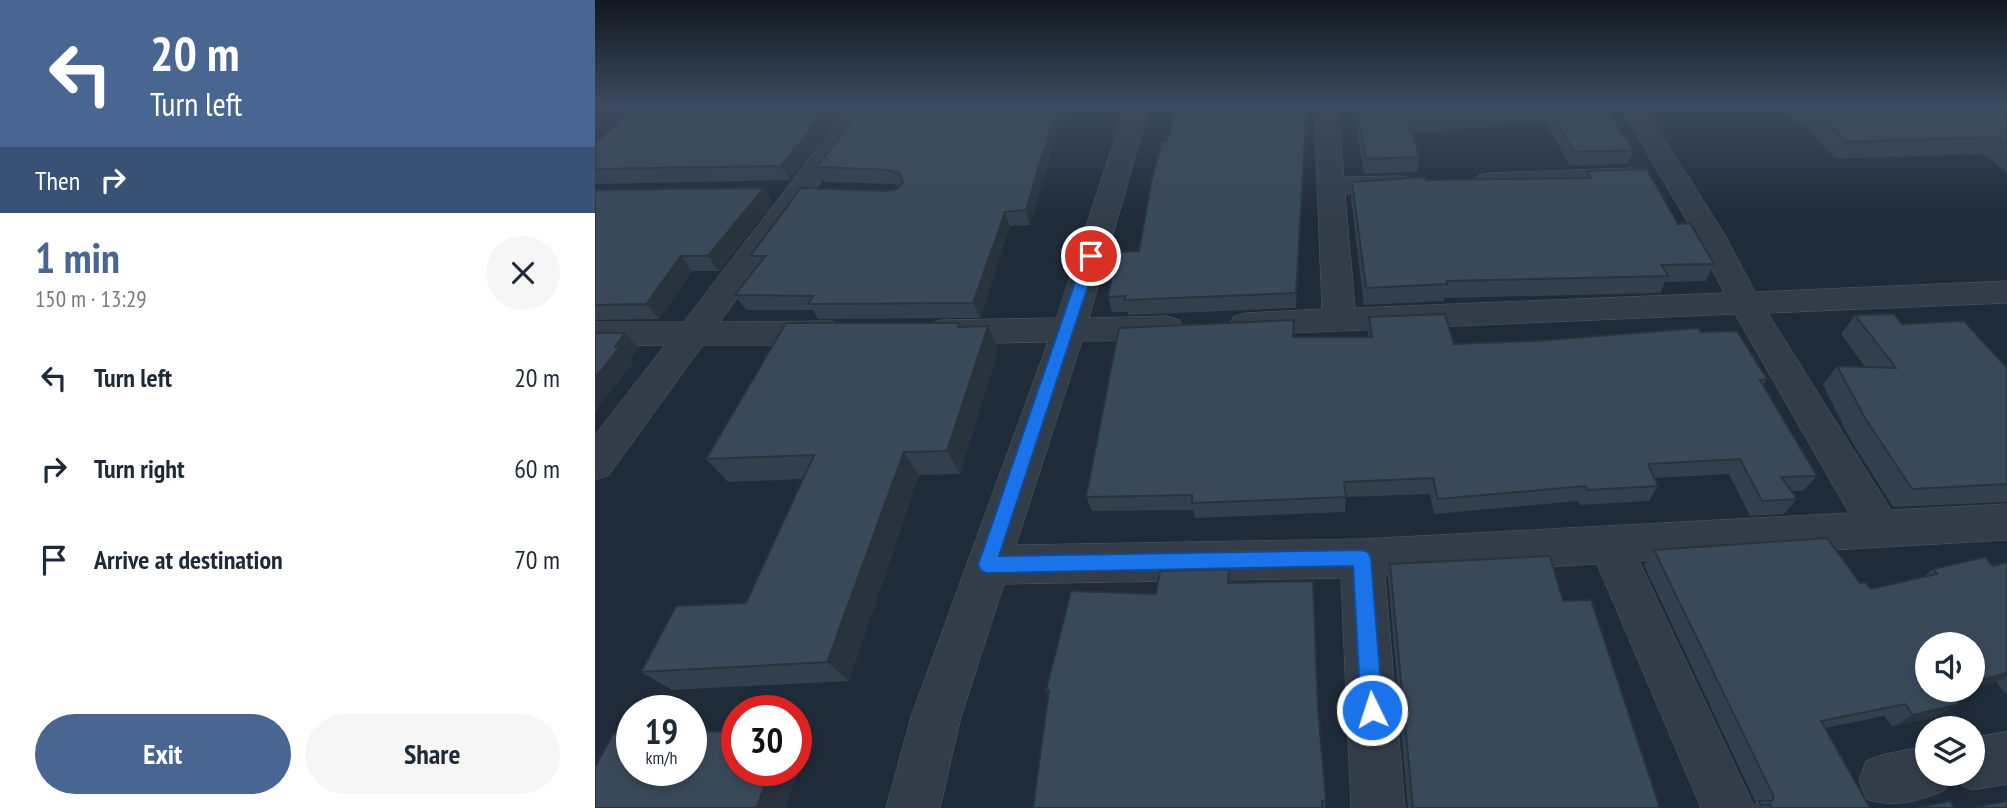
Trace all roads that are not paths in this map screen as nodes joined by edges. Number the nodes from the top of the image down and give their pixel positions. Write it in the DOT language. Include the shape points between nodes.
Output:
graph roads {
  1 [pos="836,143"];
  2 [pos="1126,143"];
  3 [pos="1328,143"];
  4 [pos="1654,143"];
  5 [pos="1673,174"];
  6 [pos="1464,181"];
  7 [pos="1422,183"];
  8 [pos="1331,186"];
  9 [pos="2007,292"];
  10 [pos="1745,303"];
  11 [pos="1339,320"];
  12 [pos="915,332"];
  13 [pos="1068,332"];
  14 [pos="859,333"];
  15 [pos="595,334"];
  16 [pos="693,334"];
  17 [pos="595,464"];
  18 [pos="2007,522"];
  19 [pos="1880,529"];
  20 [pos="1610,544"];
  21 [pos="1362,558"];
  22 [pos="987,565"];
  23 [pos="2007,758"];
  24 [pos="1985,762"];
  25 [pos="913,808"];
  26 [pos="1378,808"];
  27 [pos="1728,808"];
  1 -- 16 [label="street"];
  2 -- 13 [label="street"];
  3 -- 8 [label="street"];
  4 -- 5 [label="street"];
  5 -- 6 [label="street"];
  5 -- 10 [label="street"];
  7 -- 8 [label="street"];
  8 -- 11 [label="street"];
  9 -- 10 [label="street"];
  10 -- 11 [label="street"];
  10 -- 19 [label="street"];
  11 -- 13 [label="street"];
  12 -- 13 [label="street"];
  13 -- 22 [label="street"];
  14 -- 16 [label="street"];
  15 -- 16 [label="street"];
  16 -- 17 [label="street"];
  18 -- 19 [label="street"];
  19 -- 20 [label="street"];
  20 -- 21 [label="street"];
  20 -- 27 [label="street"];
  21 -- 22 [label="street"];
  21 -- 26 [label="street"];
  22 -- 25 [label="street" via="936,717"];
  23 -- 24 [label="street"];
}
